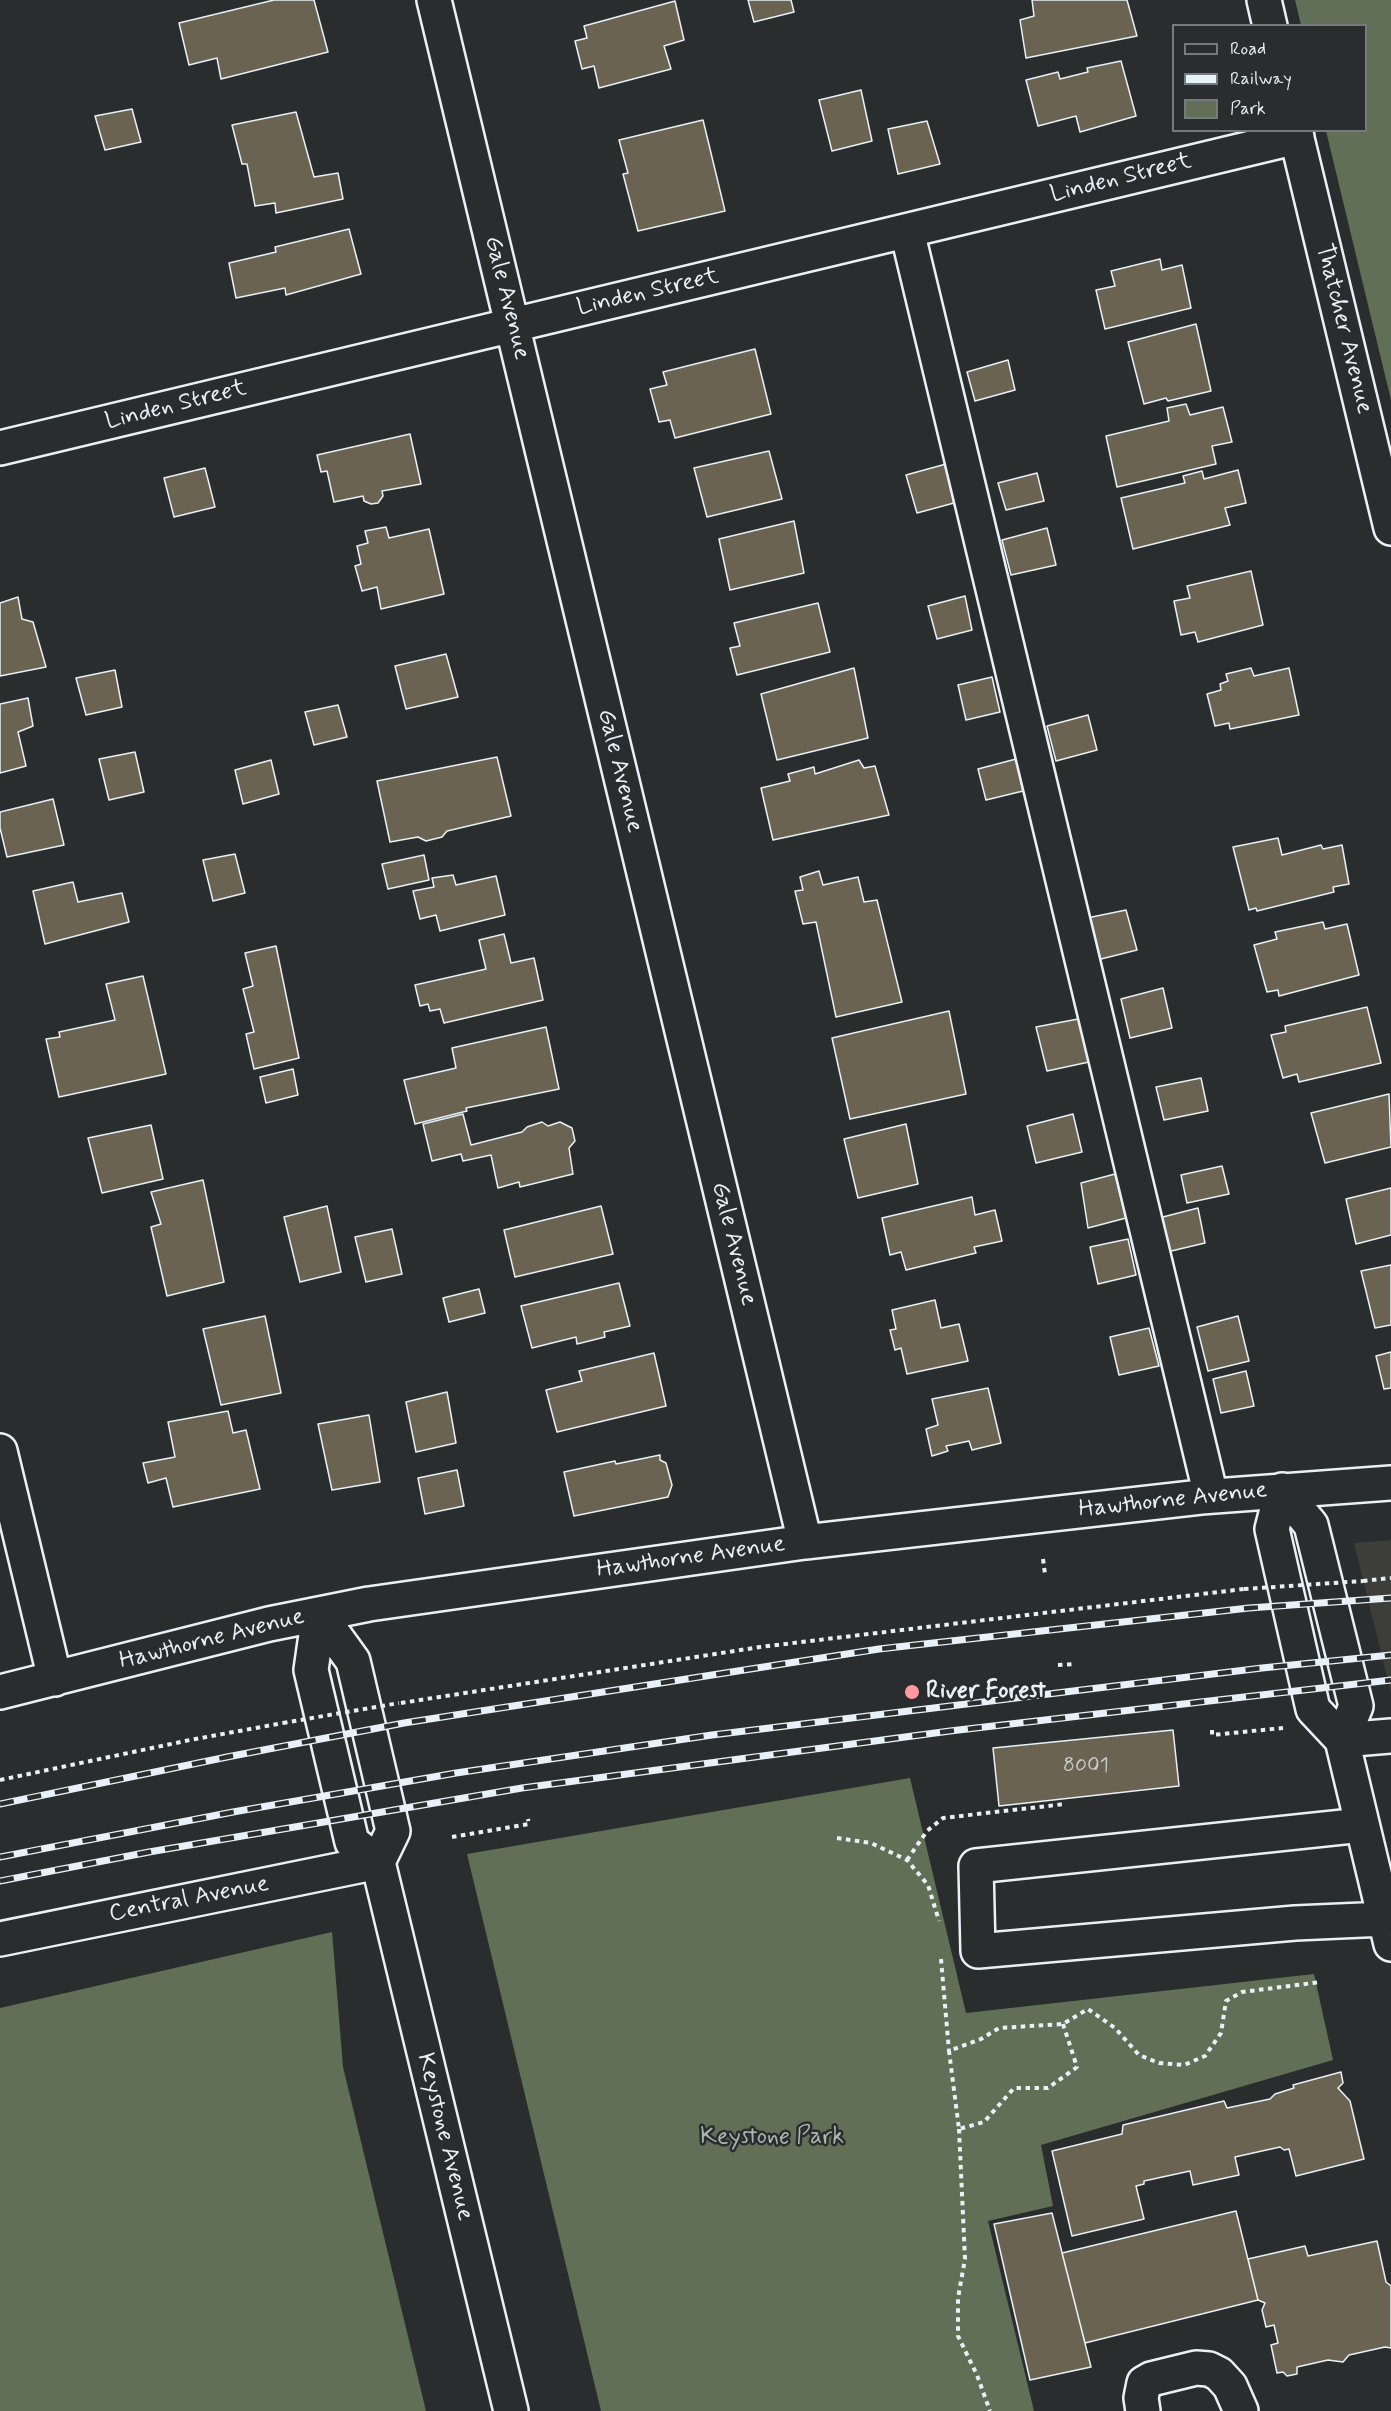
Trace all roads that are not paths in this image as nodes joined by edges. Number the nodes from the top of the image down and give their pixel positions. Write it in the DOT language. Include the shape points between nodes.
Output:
graph roads {
  1 [pos="434,0"];
  2 [pos="1264,0"];
  3 [pos="1270,24"];
  4 [pos="1296,134"];
  5 [pos="907,231"];
  6 [pos="512,326"];
  7 [pos="0,448"];
  8 [pos="1391,528"];
  9 [pos="0,1451"];
  10 [pos="1391,1482"];
  11 [pos="1282,1490"];
  12 [pos="1211,1496"];
  13 [pos="805,1542"];
  14 [pos="319,1614"];
  15 [pos="56,1679"];
  16 [pos="0,1692"];
  17 [pos="1391,1736"];
  18 [pos="1342,1740"];
  19 [pos="1374,1838"];
  20 [pos="378,1862"];
  21 [pos="1389,1935"];
  22 [pos="0,1939"];
  23 [pos="511,2411"];
  24 [pos="1143,2411"];
  25 [pos="1241,2411"];
  1 -- 6 [label="street, Gale Avenue"];
  2 -- 3 [label="street"];
  4 -- 5 [label="street, Linden Street"];
  4 -- 8 [label="street, Thatcher Avenue"];
  5 -- 6 [label="street, Linden Street"];
  5 -- 12 [label="street"];
  6 -- 7 [label="street, Linden Street"];
  6 -- 13 [label="street, Gale Avenue"];
  9 -- 15 [label="street"];
  10 -- 11 [label="street, Hawthorne Avenue"];
  11 -- 12 [label="street, Hawthorne Avenue"];
  11 -- 18 [label="street" via="1311,1525 1356,1706"];
  12 -- 13 [label="street, Hawthorne Avenue"];
  13 -- 14 [label="street, Hawthorne Avenue"];
  14 -- 15 [label="street, Hawthorne Avenue"];
  14 -- 20 [label="street" via="311,1670 327,1739 352,1842"];
  14 -- 20 [label="street" via="353,1661 393,1831"];
  15 -- 16 [label="street, Hawthorne Avenue"];
  17 -- 18 [label="street"];
  18 -- 19 [label="street"];
  19 -- 21 [label="street"];
  19 -- 21 [label="street" via="976,1866 978,1951 1295,1923"];
  20 -- 22 [label="street, Central Avenue"];
  20 -- 23 [label="street, Keystone Avenue"];
  24 -- 25 [label="street" via="1144,2383 1196,2368 1219,2374 1230,2386"];
}
